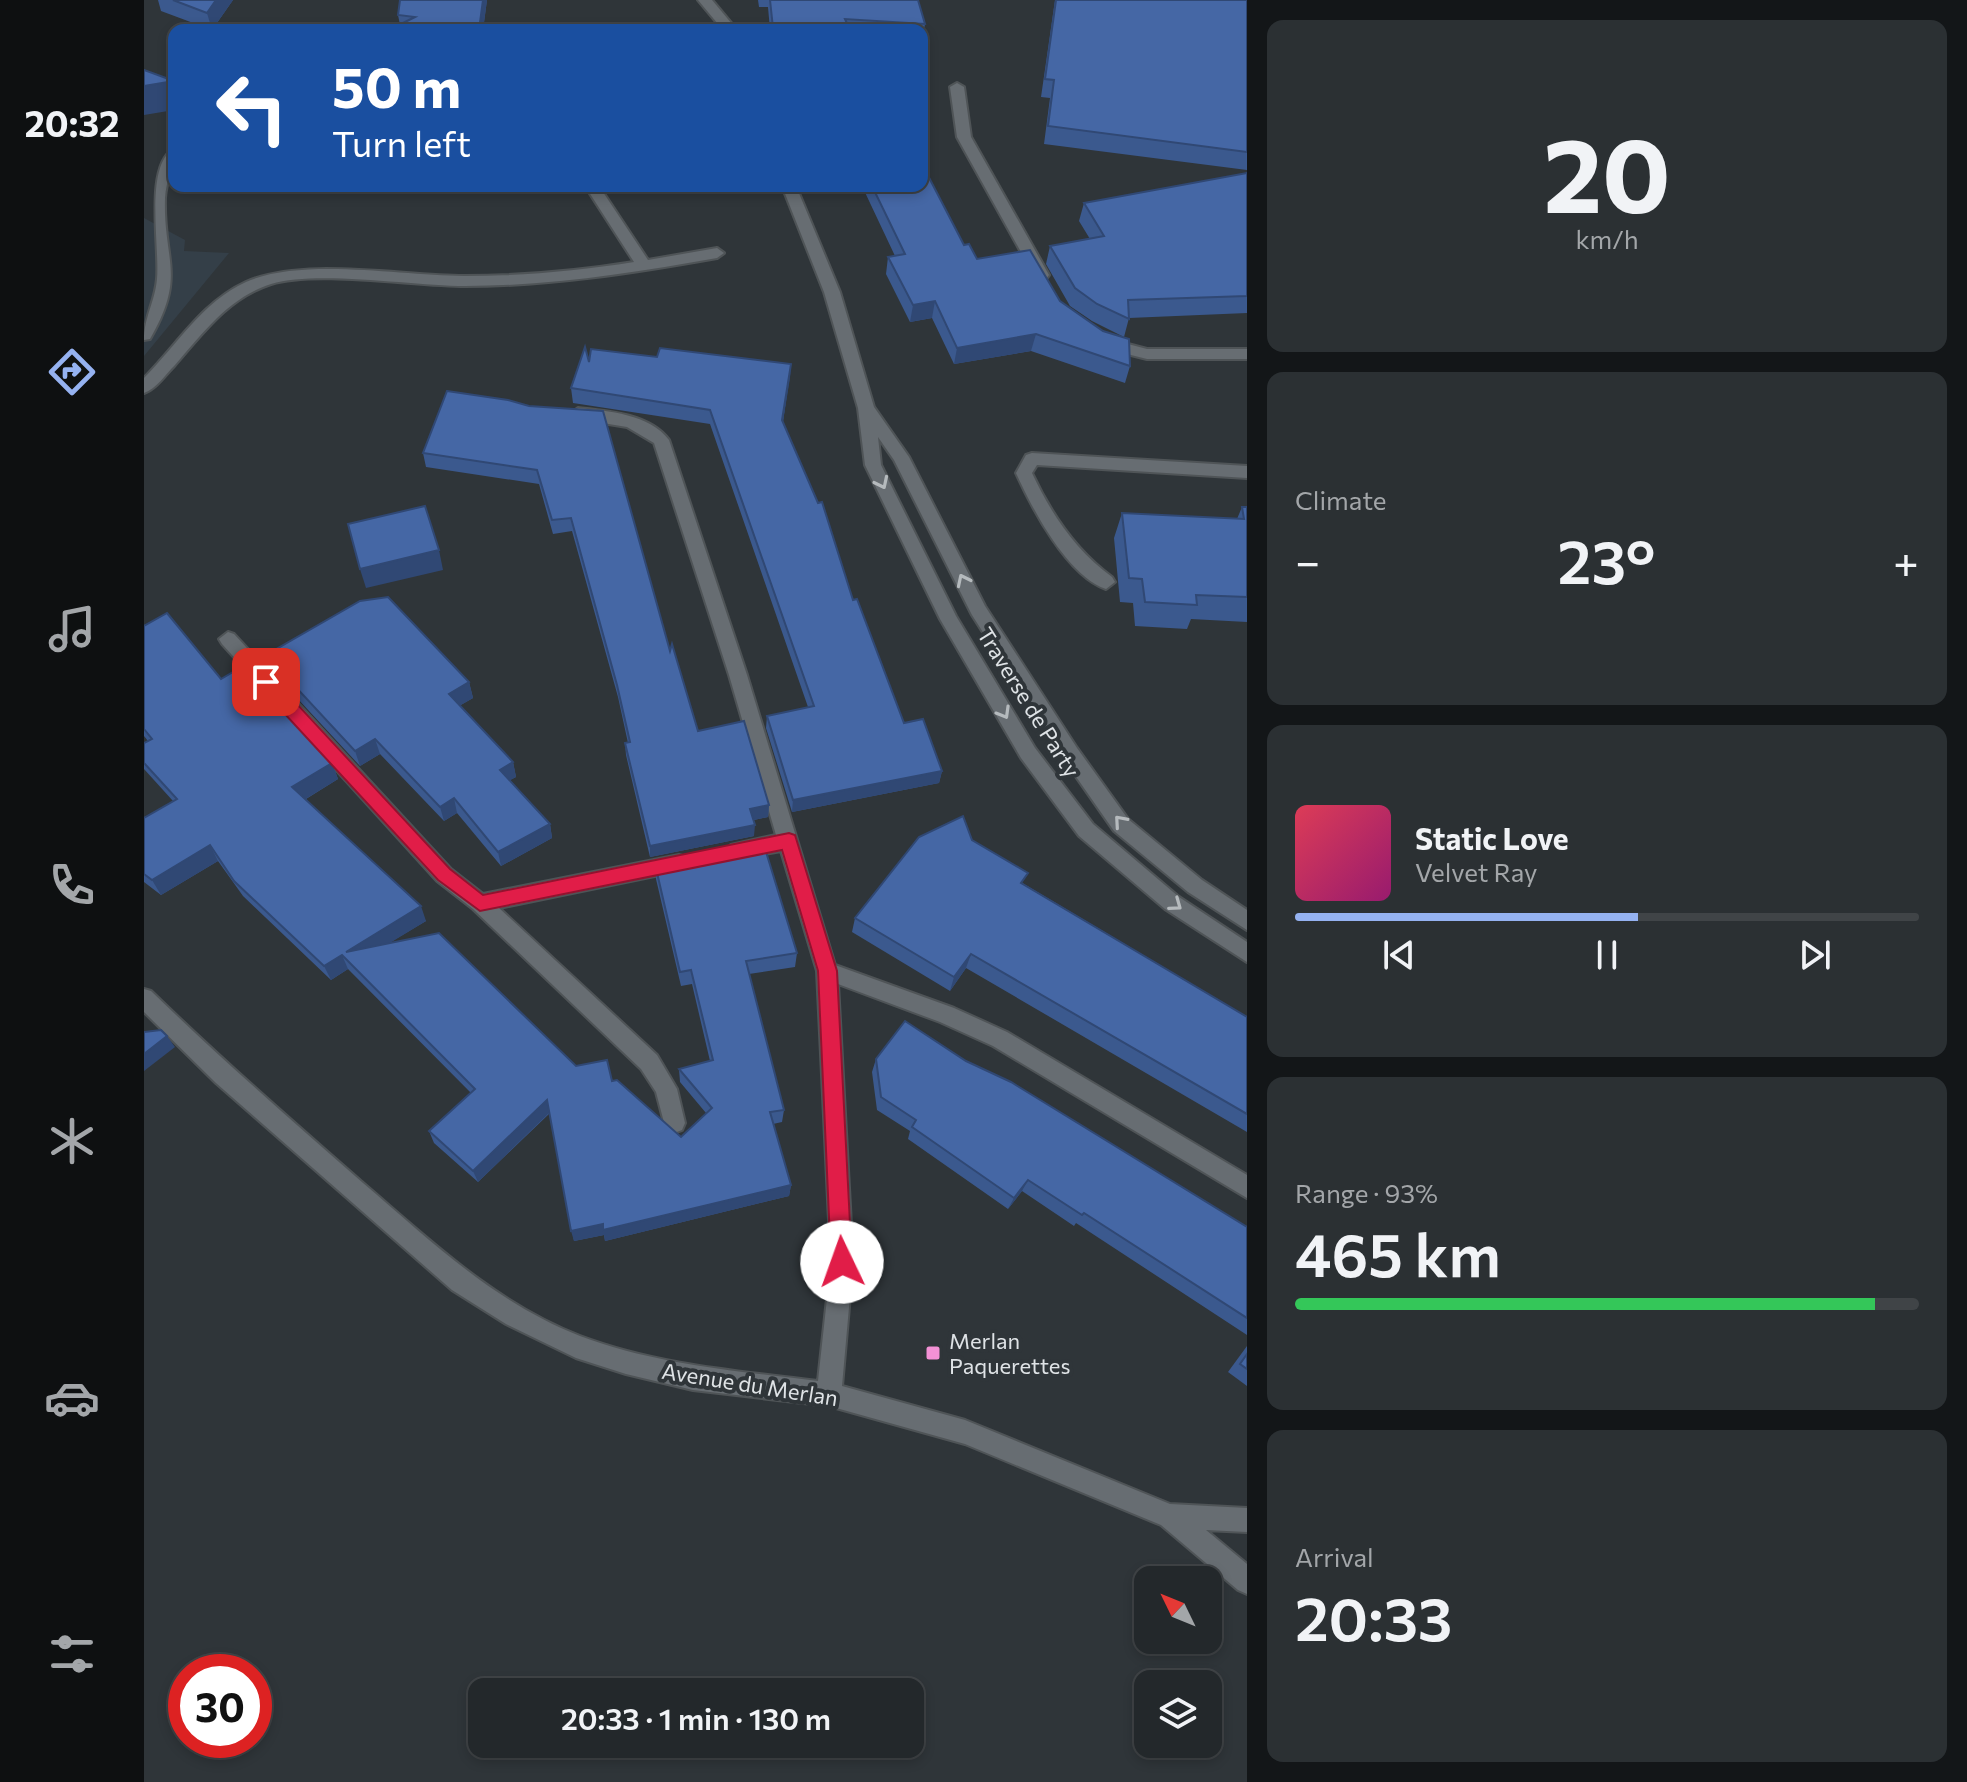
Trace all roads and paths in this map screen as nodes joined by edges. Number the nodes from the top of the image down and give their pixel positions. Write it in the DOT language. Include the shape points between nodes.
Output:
graph roads {
  1 [pos="705,0"];
  2 [pos="725,24"];
  3 [pos="957,87"];
  4 [pos="168,166"];
  5 [pos="596,192"];
  6 [pos="791,192"];
  7 [pos="717,253"];
  8 [pos="644,266"];
  9 [pos="1047,284"];
  10 [pos="144,335"];
  11 [pos="1097,338"];
  12 [pos="1247,354"];
  13 [pos="144,387"];
  14 [pos="866,408"];
  15 [pos="562,412"];
  16 [pos="1247,472"];
  17 [pos="1106,582"];
  18 [pos="228,639"];
  19 [pos="789,841"];
  20 [pos="480,903"];
  21 [pos="1247,921"];
  22 [pos="1247,953"];
  23 [pos="827,971"];
  24 [pos="144,998"];
  25 [pos="674,1123"];
  26 [pos="1247,1187"];
  27 [pos="829,1394"];
  28 [pos="1170,1516"];
  29 [pos="1247,1520"];
  30 [pos="1247,1581"];
  1 -- 2 [label="street"];
  3 -- 9 [label="street" via="964,137"];
  4 -- 10 [label="street" via="156,191 166,272 160,304"];
  5 -- 8 [label="street"];
  6 -- 14 [label="street, Traverse de Party" via="832,292"];
  7 -- 8 [label="street"];
  8 -- 13 [label="street" via="508,280 274,278 228,296"];
  11 -- 12 [label="street" via="1147,354"];
  21 -- 14 [label="street, Traverse de Party, one-way" via="1121,825 978,610 901,457"];
  14 -- 22 [label="street, Traverse de Party, one-way" via="873,465 949,619 1028,753 1086,830 1172,903"];
  15 -- 19 [label="street" via="630,421 661,440"];
  16 -- 17 [label="street" via="1032,459 1024,473 1038,505 1091,573"];
  18 -- 20 [label="street" via="444,875"];
  19 -- 20 [label="street"];
  19 -- 23 [label="street"];
  20 -- 25 [label="street" via="649,1062 666,1089"];
  23 -- 26 [label="street" via="1000,1039"];
  23 -- 27 [label="street" via="842,1262"];
  24 -- 27 [label="street, Avenue du Merlan" via="224,1076 460,1282 514,1316 576,1346 693,1378"];
  27 -- 28 [label="street, Avenue du Merlan" via="965,1432"];
  28 -- 29 [label="street"];
  28 -- 30 [label="street, Avenue du Merlan"];
}
